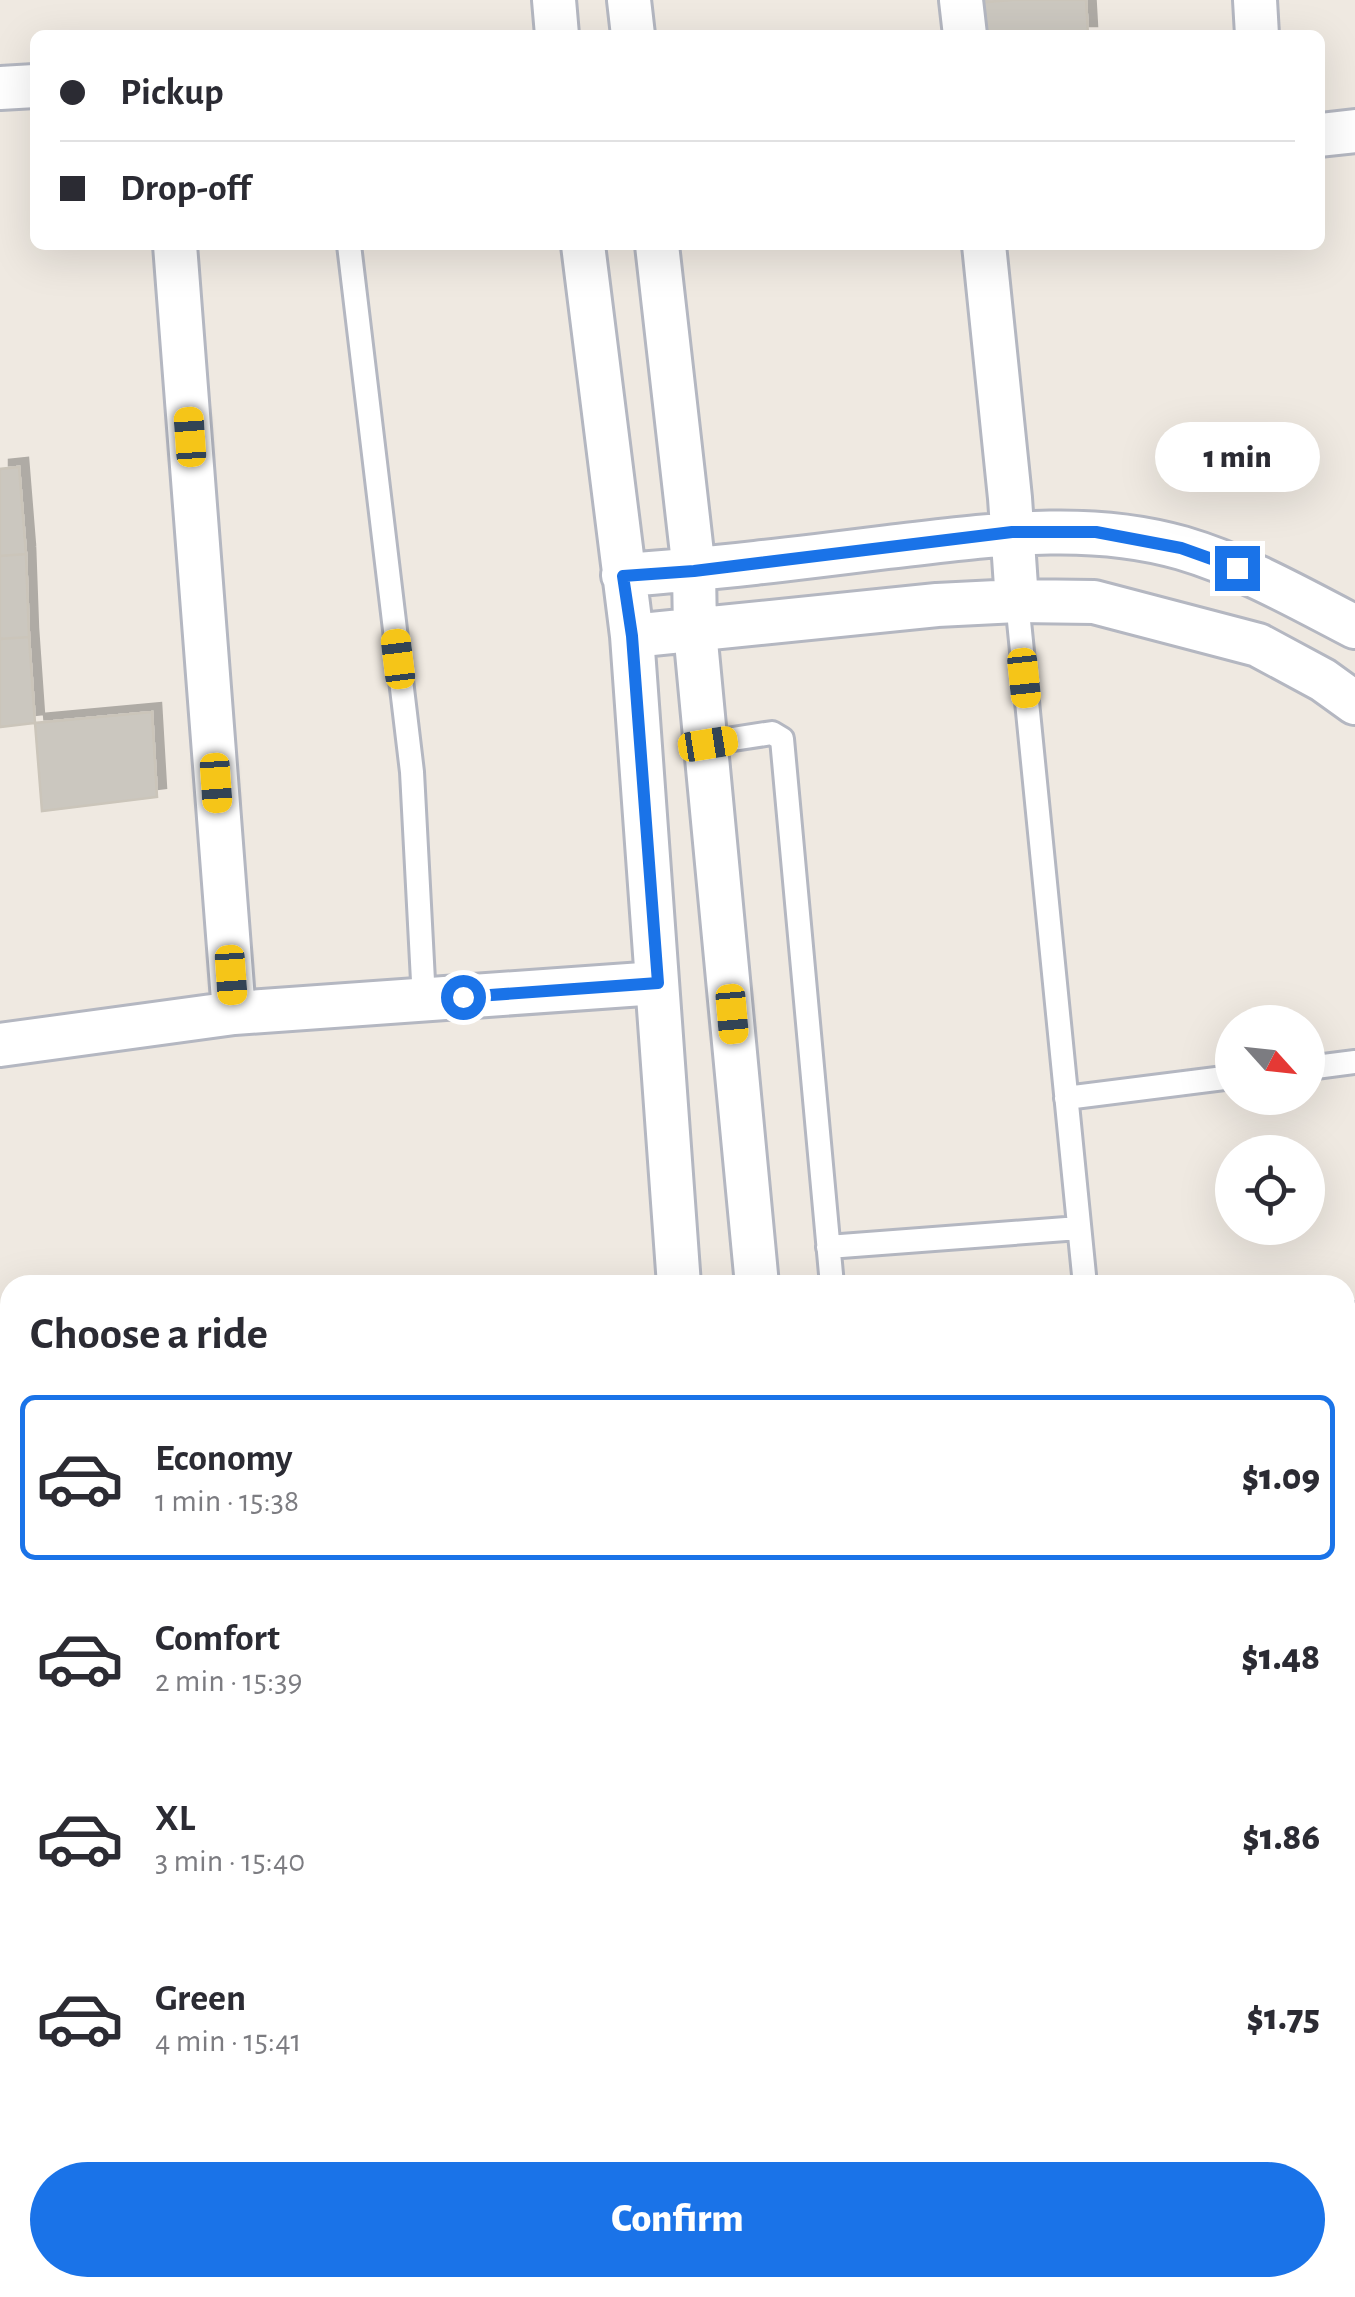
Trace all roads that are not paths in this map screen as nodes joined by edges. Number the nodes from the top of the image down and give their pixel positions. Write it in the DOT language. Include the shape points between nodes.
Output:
graph roads {
  1 [pos="554,0"];
  2 [pos="630,0"];
  3 [pos="962,0"];
  4 [pos="1255,0"];
  5 [pos="557,30"];
  6 [pos="633,30"];
  7 [pos="965,30"];
  8 [pos="1258,30"];
  9 [pos="30,86"];
  10 [pos="0,88"];
  11 [pos="1355,131"];
  12 [pos="1325,134"];
  13 [pos="175,250"];
  14 [pos="350,250"];
  15 [pos="584,250"];
  16 [pos="658,250"];
  17 [pos="984,250"];
  18 [pos="1012,532"];
  19 [pos="694,571"];
  20 [pos="623,576"];
  21 [pos="1017,601"];
  22 [pos="1355,627"];
  23 [pos="695,631"];
  24 [pos="632,636"];
  25 [pos="1355,704"];
  26 [pos="708,744"];
  27 [pos="658,983"];
  28 [pos="424,1000"];
  29 [pos="234,1014"];
  30 [pos="0,1045"];
  31 [pos="1355,1062"];
  32 [pos="1325,1066"];
  33 [pos="1215,1079"];
  34 [pos="1066,1098"];
  35 [pos="1080,1228"];
  36 [pos="828,1248"];
  37 [pos="678,1275"];
  38 [pos="755,1275"];
  39 [pos="831,1275"];
  40 [pos="1084,1275"];
  1 -- 5 [label="street"];
  2 -- 6 [label="street"];
  3 -- 7 [label="street"];
  4 -- 8 [label="street"];
  9 -- 10 [label="street"];
  11 -- 12 [label="street"];
  13 -- 29 [label="street"];
  14 -- 28 [label="lane" via="412,772"];
  15 -- 20 [label="street"];
  16 -- 19 [label="street"];
  17 -- 18 [label="street"];
  18 -- 19 [label="street"];
  18 -- 21 [label="street"];
  18 -- 22 [label="street" via="1096,532 1181,548"];
  19 -- 20 [label="street"];
  19 -- 23 [label="street"];
  20 -- 24 [label="street"];
  21 -- 23 [label="street"];
  21 -- 25 [label="street" via="1094,602 1258,644"];
  21 -- 34 [label="lane"];
  23 -- 24 [label="street"];
  23 -- 26 [label="street"];
  24 -- 27 [label="street"];
  26 -- 36 [label="lane" via="772,733 782,738"];
  26 -- 38 [label="street"];
  27 -- 28 [label="street"];
  27 -- 37 [label="street"];
  28 -- 29 [label="street"];
  29 -- 30 [label="street"];
  31 -- 32 [label="lane"];
  33 -- 34 [label="lane"];
  34 -- 35 [label="lane"];
  35 -- 36 [label="lane"];
  35 -- 40 [label="lane"];
  36 -- 39 [label="lane"];
}
